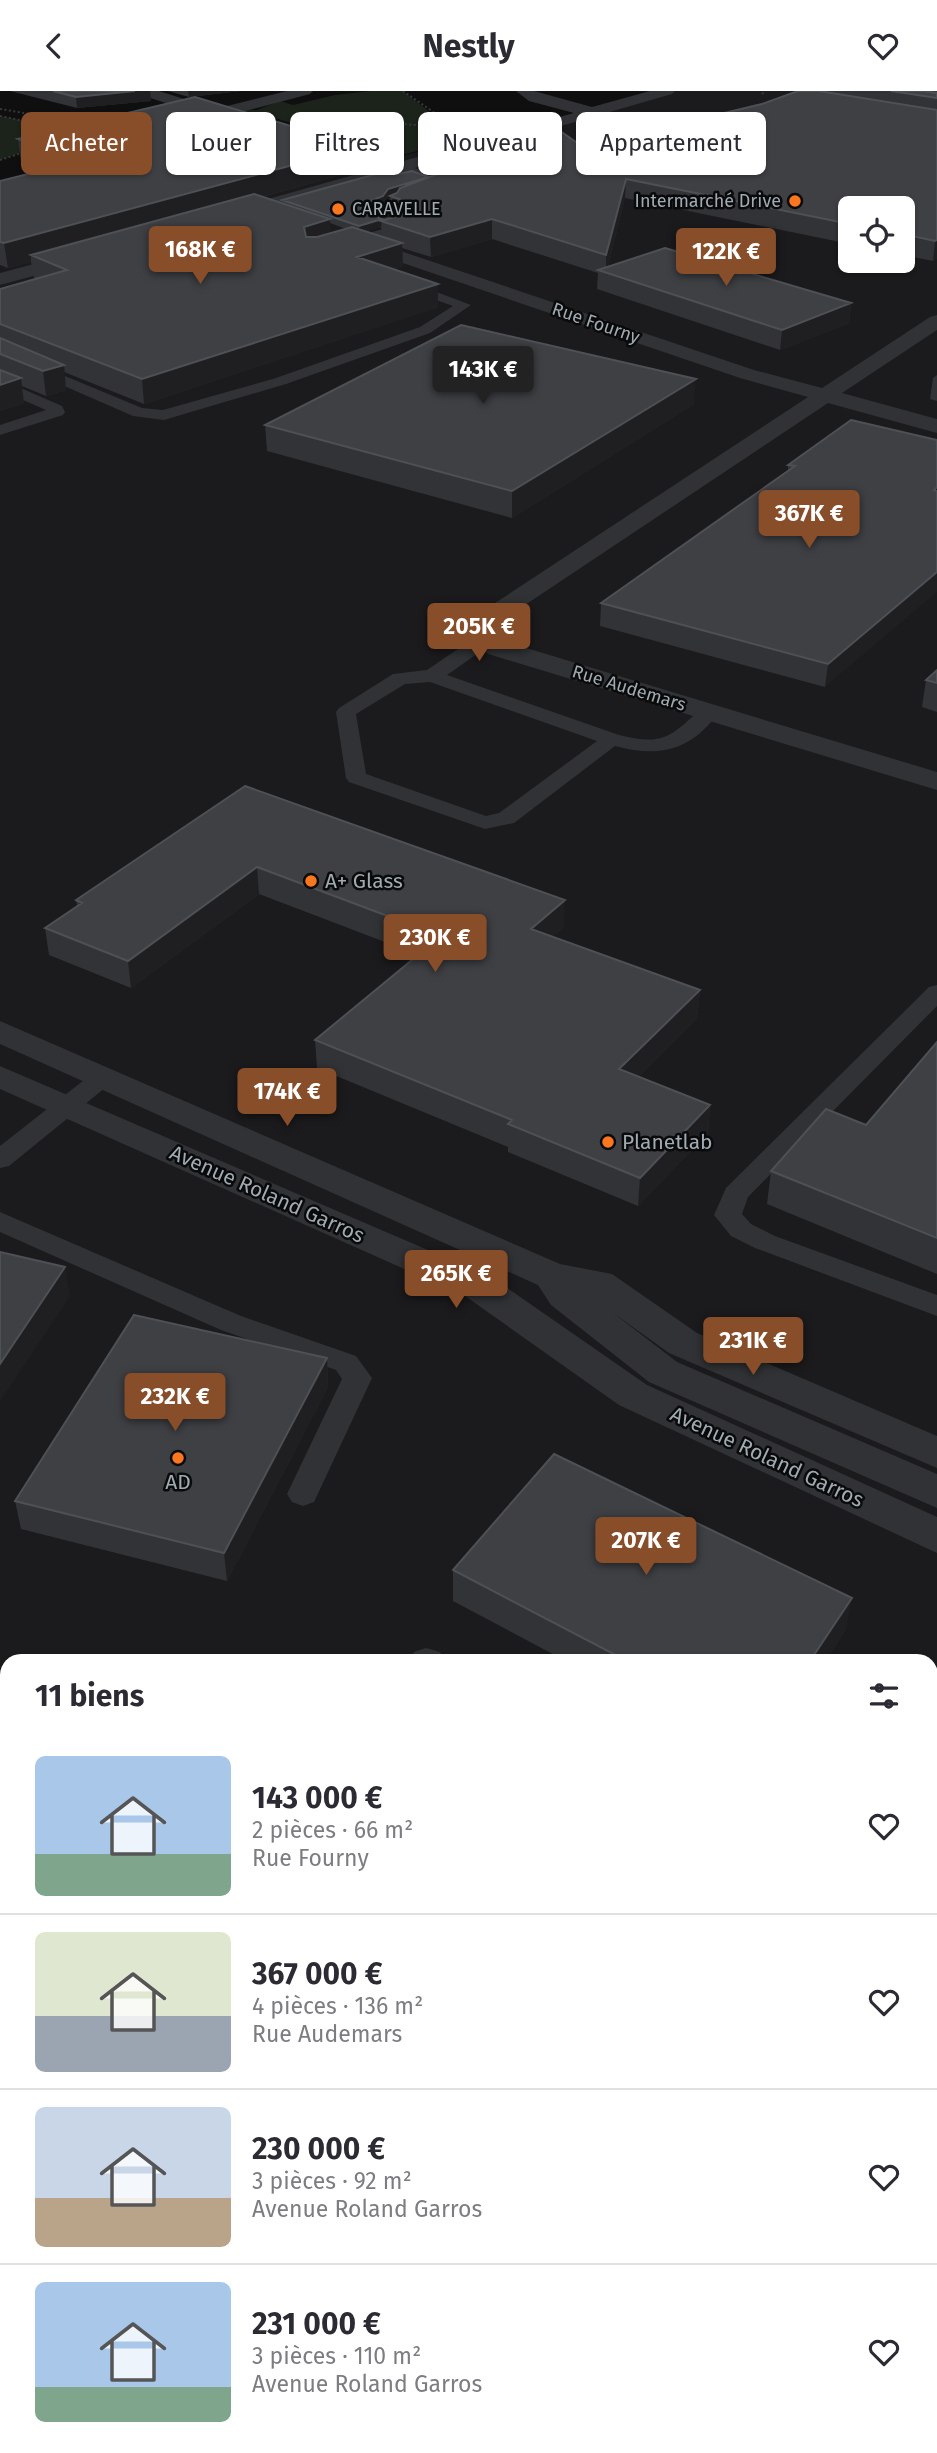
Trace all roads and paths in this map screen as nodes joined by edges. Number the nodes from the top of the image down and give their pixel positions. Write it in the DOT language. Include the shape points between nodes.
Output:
graph roads {
  1 [pos="148,91"];
  2 [pos="305,91"];
  3 [pos="403,91"];
  4 [pos="524,91"];
  5 [pos="766,91"];
  6 [pos="676,92"];
  7 [pos="762,94"];
  8 [pos="244,106"];
  9 [pos="0,109"];
  10 [pos="23,112"];
  11 [pos="209,112"];
  12 [pos="222,112"];
  13 [pos="430,112"];
  14 [pos="578,112"];
  15 [pos="599,112"];
  16 [pos="0,116"];
  17 [pos="576,118"];
  18 [pos="21,120"];
  19 [pos="417,125"];
  20 [pos="21,153"];
  21 [pos="0,160"];
  22 [pos="404,167"];
  23 [pos="404,169"];
  24 [pos="375,175"];
  25 [pos="259,208"];
  26 [pos="212,221"];
  27 [pos="297,221"];
  28 [pos="356,241"];
  29 [pos="328,242"];
  30 [pos="97,253"];
  31 [pos="385,277"];
  32 [pos="0,279"];
  33 [pos="937,321"];
  34 [pos="0,353"];
  35 [pos="0,384"];
  36 [pos="825,396"];
  37 [pos="937,425"];
  38 [pos="0,430"];
  39 [pos="487,638"];
  40 [pos="432,676"];
  41 [pos="709,712"];
  42 [pos="612,739"];
  43 [pos="937,781"];
  44 [pos="937,992"];
  45 [pos="0,1031"];
  46 [pos="0,1076"];
  47 [pos="102,1079"];
  48 [pos="65,1106"];
  49 [pos="0,1160"];
  50 [pos="0,1221"];
  51 [pos="552,1276"];
  52 [pos="937,1306"];
  53 [pos="937,1453"];
  54 [pos="303,1495"];
  55 [pos="932,1525"];
  1 -- 11 [label="street"];
  2 -- 8 [label="street"];
  3 -- 13 [label="path"];
  4 -- 14 [label="street"];
  5 -- 7 [label="path"];
  6 -- 15 [label="street"];
  8 -- 12 [label="street"];
  8 -- 19 [label="path" via="285,116"];
  9 -- 10 [label="path"];
  16 -- 18 [label="path"];
  17 -- 22 [label="street"];
  20 -- 21 [label="path"];
  23 -- 28 [label="lane" via="436,178 437,188 368,215 404,227"];
  24 -- 25 [label="street"];
  25 -- 26 [label="street"];
  25 -- 27 [label="street"];
  28 -- 29 [label="street, Rue Fourny"];
  28 -- 36 [label="street, Rue Fourny" via="646,341"];
  30 -- 32 [label="street"];
  31 -- 34 [label="lane" via="464,305 425,331 164,415 139,413"];
  33 -- 36 [label="street"];
  35 -- 38 [label="lane" via="57,412"];
  36 -- 37 [label="street, Rue Fourny"];
  36 -- 39 [label="street" via="501,610 488,625"];
  39 -- 40 [label="lane"];
  39 -- 41 [label="street, Rue Audemars" via="497,648"];
  40 -- 42 [label="lane"];
  40 -- 42 [label="lane" via="400,677 346,712 356,778 485,823 506,818"];
  41 -- 42 [label="lane" via="664,747 643,748"];
  41 -- 43 [label="street, Rue Audemars"];
  44 -- 52 [label="lane" via="736,1194 728,1215 741,1230 765,1241"];
  45 -- 47 [label="street, Avenue Roland Garros"];
  46 -- 48 [label="street, Avenue Roland Garros"];
  47 -- 48 [label="lane"];
  47 -- 51 [label="street, Avenue Roland Garros"];
  48 -- 49 [label="lane"];
  48 -- 55 [label="street, Avenue Roland Garros" via="480,1287 632,1395"];
  50 -- 54 [label="lane" via="231,1323 346,1363 357,1378"];
  51 -- 53 [label="street, Avenue Roland Garros" via="598,1283 683,1343"];
  51 -- 55 [label="street, Avenue Roland Garros" via="565,1296 663,1372"];
}
